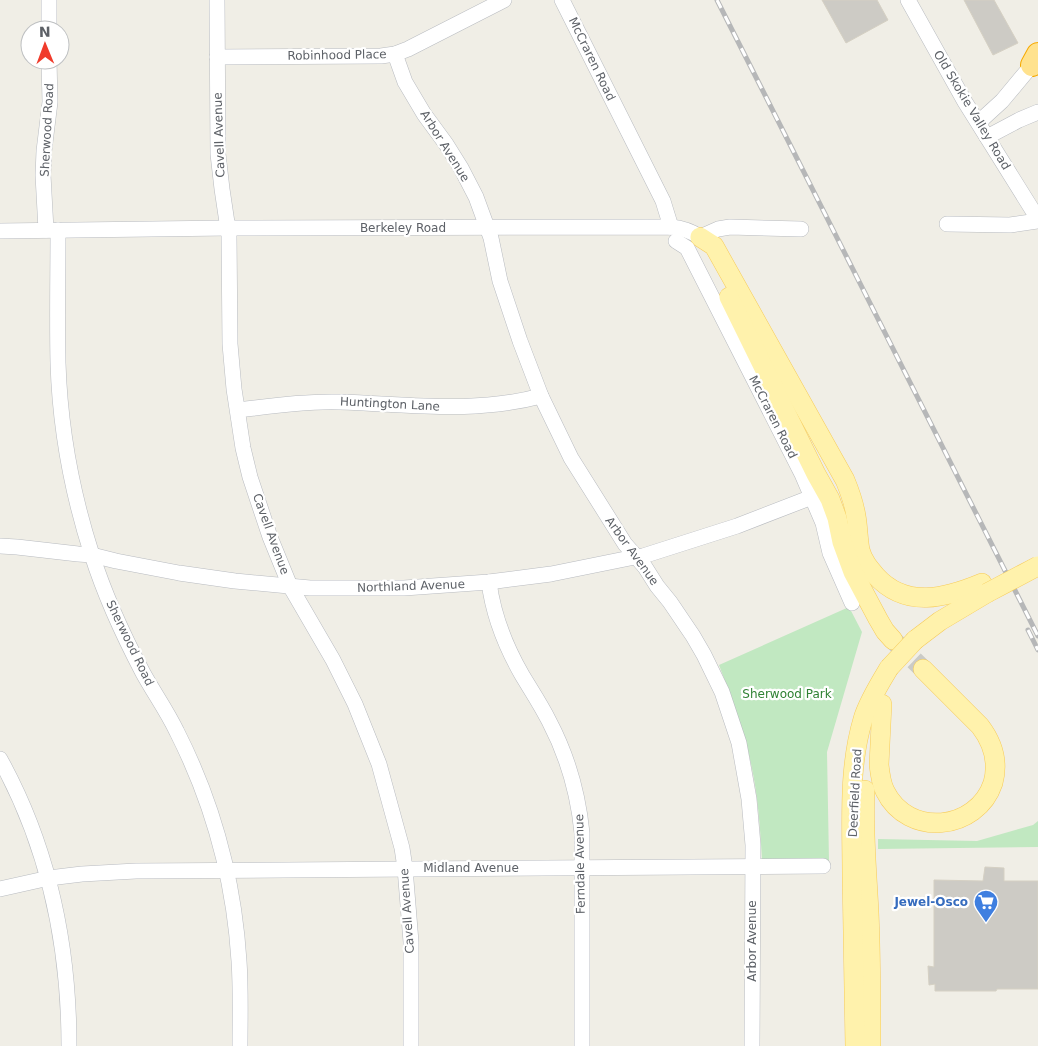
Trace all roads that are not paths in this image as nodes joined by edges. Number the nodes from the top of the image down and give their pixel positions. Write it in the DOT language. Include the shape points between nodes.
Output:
graph roads {
  1 [pos="49,0"];
  2 [pos="217,0"];
  3 [pos="504,0"];
  4 [pos="562,0"];
  5 [pos="908,0"];
  6 [pos="49,20"];
  7 [pos="395,54"];
  8 [pos="217,56"];
  9 [pos="1036,60"];
  10 [pos="49,70"];
  11 [pos="1038,112"];
  12 [pos="979,122"];
  13 [pos="987,137"];
  14 [pos="1038,220"];
  15 [pos="947,224"];
  16 [pos="487,227"];
  17 [pos="228,228"];
  18 [pos="801,229"];
  19 [pos="52,230"];
  20 [pos="0,231"];
  21 [pos="673,234"];
  22 [pos="700,237"];
  23 [pos="541,396"];
  24 [pos="238,410"];
  25 [pos="812,497"];
  26 [pos="0,546"];
  27 [pos="92,555"];
  28 [pos="635,557"];
  29 [pos="1038,566"];
  30 [pos="1038,580"];
  31 [pos="489,582"];
  32 [pos="290,586"];
  33 [pos="987,593"];
  34 [pos="852,603"];
  35 [pos="893,640"];
  36 [pos="923,669"];
  37 [pos="895,672"];
  38 [pos="882,704"];
  39 [pos="0,759"];
  40 [pos="752,866"];
  41 [pos="823,866"];
  42 [pos="405,868"];
  43 [pos="582,868"];
  44 [pos="226,870"];
  45 [pos="49,878"];
  46 [pos="0,889"];
  47 [pos="69,1046"];
  48 [pos="240,1046"];
  49 [pos="411,1046"];
  50 [pos="582,1046"];
  51 [pos="752,1046"];
  52 [pos="855,1046"];
  53 [pos="871,1046"];
  1 -- 6 [label="street"];
  2 -- 8 [label="street, Cavell Avenue"];
  3 -- 7 [label="street, Robinhood Place"];
  4 -- 21 [label="street, McCraren Road" via="663,201"];
  5 -- 12 [label="street, Old Skokie Valley Road"];
  7 -- 8 [label="street, Robinhood Place"];
  7 -- 16 [label="street, Arbor Avenue" via="405,82 461,168"];
  8 -- 17 [label="street, Cavell Avenue" via="218,154"];
  9 -- 12 [label="street" via="1002,101"];
  10 -- 19 [label="street, Sherwood Road" via="50,102 43,175"];
  11 -- 13 [label="street"];
  12 -- 13 [label="street, Old Skokie Valley Road"];
  13 -- 14 [label="street, Old Skokie Valley Road"];
  14 -- 15 [label="street" via="1010,225"];
  16 -- 17 [label="street, Berkeley Road"];
  16 -- 21 [label="street, Berkeley Road"];
  16 -- 23 [label="street, Arbor Avenue" via="500,281"];
  17 -- 19 [label="street, Berkeley Road"];
  17 -- 24 [label="street, Cavell Avenue" via="230,344"];
  18 -- 22 [label="street" via="730,226"];
  19 -- 20 [label="street, Berkeley Road"];
  19 -- 27 [label="street, Sherwood Road" via="63,429 78,508"];
  21 -- 22 [label="street, Berkeley Road" via="686,230"];
  21 -- 25 [label="street, McCraren Road" via="687,248"];
  22 -- 33 [label="main road" via="714,246 845,480 856,517 860,549 868,567 882,583 903,594 935,597"];
  22 -- 35 [label="main road" via="830,499 853,572"];
  23 -- 24 [label="street, Huntington Lane" via="477,406 313,402"];
  23 -- 28 [label="street, Arbor Avenue" via="571,458"];
  24 -- 32 [label="street, Cavell Avenue" via="250,477"];
  25 -- 28 [label="street, Northland Avenue" via="737,526"];
  25 -- 34 [label="street, McCraren Road" via="823,523 830,553"];
  26 -- 27 [label="street, Northland Avenue"];
  27 -- 32 [label="street, Northland Avenue" via="179,573"];
  27 -- 44 [label="street, Sherwood Road" via="126,640 177,731 194,769 210,811"];
  28 -- 31 [label="street, Northland Avenue" via="551,574"];
  28 -- 40 [label="street, Arbor Avenue" via="693,636 722,692 743,759 749,800"];
  29 -- 33 [label="main road, bridge"];
  30 -- 33 [label="main road, Deerfield Road"];
  31 -- 32 [label="street, Northland Avenue" via="404,588"];
  31 -- 43 [label="street, Ferndale Avenue" via="510,652 565,755 579,807"];
  32 -- 42 [label="street, Cavell Avenue" via="333,660 369,736"];
  33 -- 37 [label="main road, Deerfield Road, bridge" via="940,621"];
  36 -- 38 [label="main road" via="980,726 994,749 995,775 991,788 973,811 956,820 932,823 917,820 893,804 880,775"];
  37 -- 38 [label="main road, Deerfield Road"];
  37 -- 52 [label="main road, Deerfield Road" via="880,684 864,717 854,763"];
  38 -- 53 [label="main road, Deerfield Road" via="871,738 865,802"];
  39 -- 45 [label="street" via="28,819"];
  40 -- 41 [label="street, Midland Avenue"];
  40 -- 43 [label="street, Midland Avenue"];
  40 -- 51 [label="street, Arbor Avenue"];
  42 -- 43 [label="street, Midland Avenue"];
  42 -- 44 [label="street, Midland Avenue"];
  42 -- 49 [label="street, Cavell Avenue" via="411,942"];
  43 -- 50 [label="street, Ferndale Avenue"];
  44 -- 45 [label="street, Midland Avenue" via="136,871"];
  44 -- 48 [label="street, Sherwood Road" via="240,964"];
  45 -- 46 [label="street, Midland Avenue"];
  45 -- 47 [label="street" via="63,950"];
}
